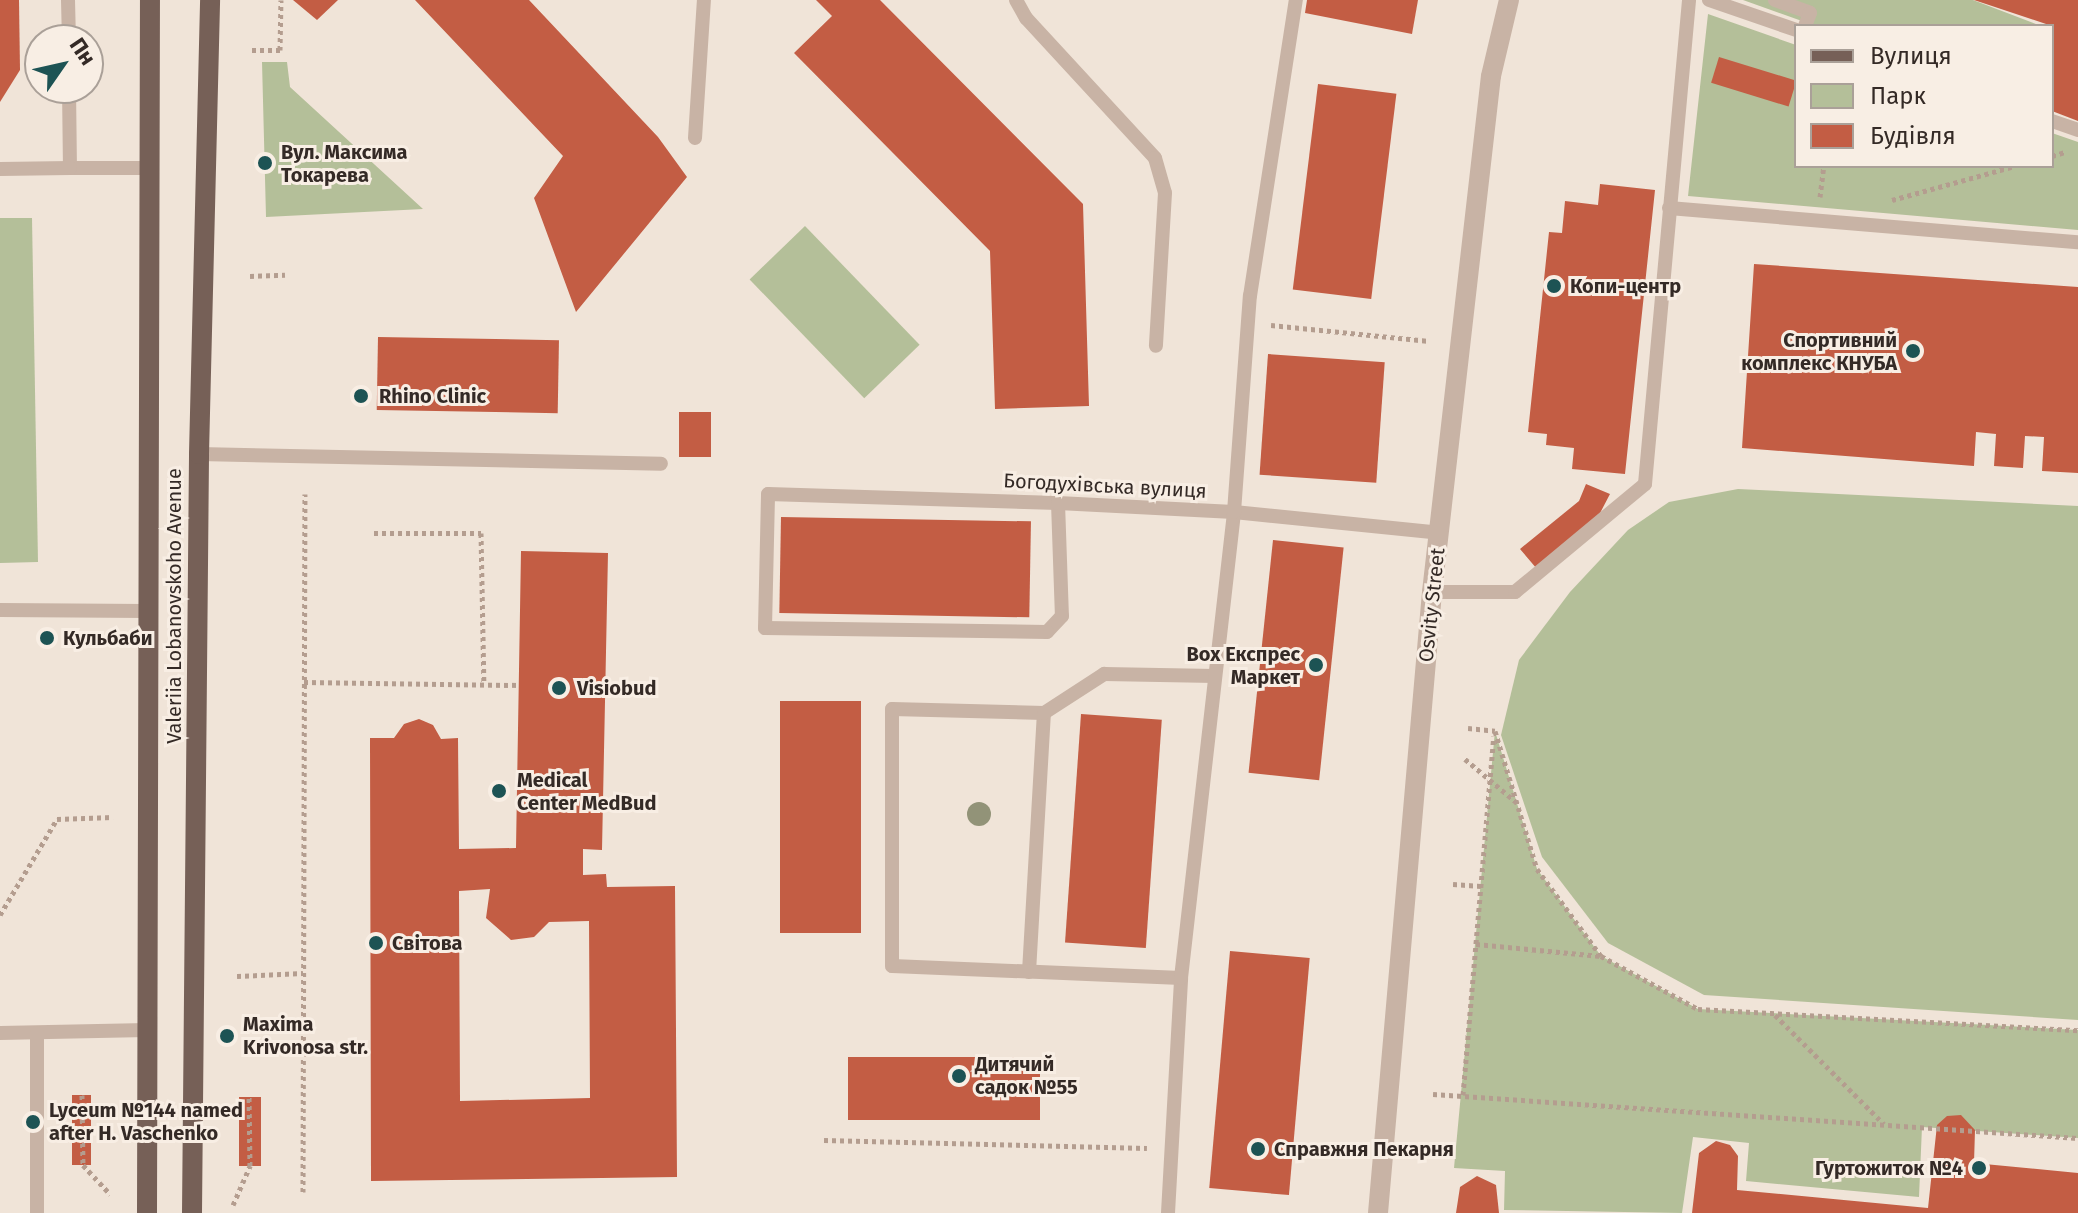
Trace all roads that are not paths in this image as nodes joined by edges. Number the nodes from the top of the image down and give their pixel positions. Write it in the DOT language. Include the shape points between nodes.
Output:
graph roads {
  1 [pos="68,0"];
  2 [pos="150,0"];
  3 [pos="210,0"];
  4 [pos="704,0"];
  5 [pos="1016,0"];
  6 [pos="1296,0"];
  7 [pos="1509,0"];
  8 [pos="1689,0"];
  9 [pos="1709,0"];
  10 [pos="1775,0"];
  11 [pos="69,24"];
  12 [pos="1806,24"];
  13 [pos="1794,29"];
  14 [pos="69,104"];
  15 [pos="2054,122"];
  16 [pos="2078,130"];
  17 [pos="695,138"];
  18 [pos="70,168"];
  19 [pos="150,168"];
  20 [pos="0,169"];
  21 [pos="1669,208"];
  22 [pos="2078,242"];
  23 [pos="1156,346"];
  24 [pos="199,454"];
  25 [pos="661,464"];
  26 [pos="1058,503"];
  27 [pos="1234,512"];
  28 [pos="1439,533"];
  29 [pos="1432,592"];
  30 [pos="0,610"];
  31 [pos="146,611"];
  32 [pos="1215,676"];
  33 [pos="1044,713"];
  34 [pos="1029,972"];
  35 [pos="1181,978"];
  36 [pos="147,1030"];
  37 [pos="0,1033"];
  38 [pos="37,1033"];
  39 [pos="37,1213"];
  40 [pos="147,1213"];
  41 [pos="192,1213"];
  42 [pos="1168,1213"];
  43 [pos="1378,1213"];
  1 -- 11 [label="lane"];
  2 -- 19 [label="main road, Valeriia Lobanovskoho Avenue"];
  3 -- 24 [label="main road, Valeriia Lobanovskoho Avenue"];
  4 -- 17 [label="lane"];
  5 -- 23 [label="lane" via="1026,18 1155,158 1165,193"];
  6 -- 27 [label="lane" via="1248,322"];
  7 -- 28 [label="street, Osvity Street" via="1491,76"];
  8 -- 21 [label="lane"];
  9 -- 13 [label="lane"];
  10 -- 12 [label="lane" via="1810,13"];
  14 -- 18 [label="lane"];
  15 -- 16 [label="lane"];
  18 -- 19 [label="lane"];
  18 -- 20 [label="lane"];
  19 -- 31 [label="main road, Valeriia Lobanovskoho Avenue"];
  21 -- 22 [label="lane"];
  21 -- 29 [label="lane" via="1645,484 1515,592"];
  24 -- 25 [label="lane"];
  24 -- 41 [label="main road, Valeriia Lobanovskoho Avenue"];
  26 -- 26 [label="lane, Богодухівська вулиця" via="1062,616 1047,632 765,628 768,494"];
  26 -- 27 [label="lane, Богодухівська вулиця"];
  27 -- 28 [label="lane, Богодухівська вулиця"];
  27 -- 32 [label="lane"];
  28 -- 29 [label="street, Osvity Street"];
  29 -- 43 [label="street, Osvity Street"];
  30 -- 31 [label="lane"];
  31 -- 36 [label="main road, Valeriia Lobanovskoho Avenue"];
  32 -- 33 [label="lane" via="1104,674"];
  32 -- 35 [label="lane"];
  33 -- 34 [label="lane"];
  33 -- 34 [label="lane" via="892,709 892,966"];
  34 -- 35 [label="lane"];
  35 -- 42 [label="lane"];
  36 -- 38 [label="lane"];
  36 -- 40 [label="main road, Valeriia Lobanovskoho Avenue"];
  37 -- 38 [label="lane"];
  38 -- 39 [label="lane"];
}
